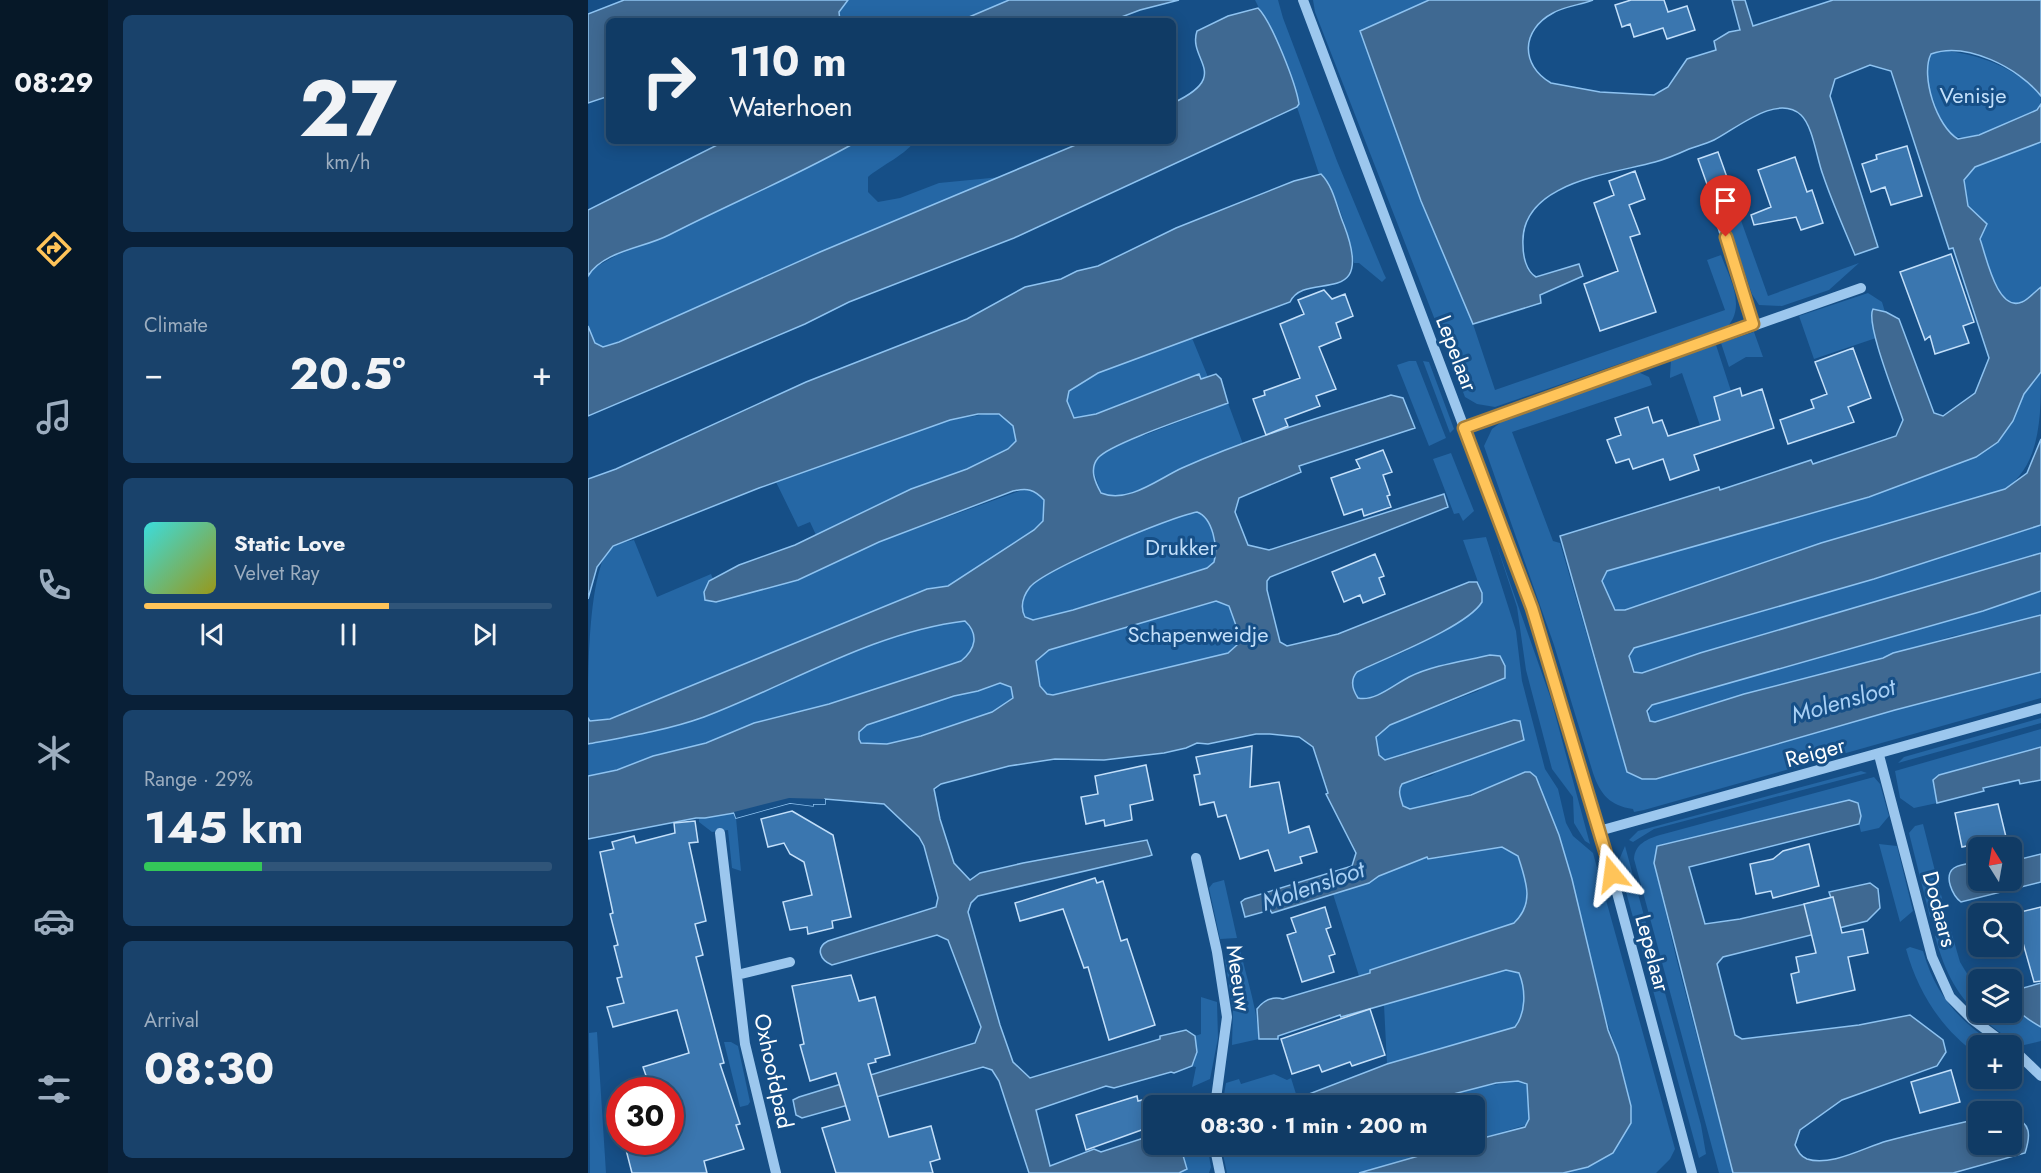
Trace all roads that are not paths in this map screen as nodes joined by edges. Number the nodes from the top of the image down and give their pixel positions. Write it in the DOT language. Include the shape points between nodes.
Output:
graph roads {
  1 [pos="1303,0"];
  2 [pos="1721,223"];
  3 [pos="1861,288"];
  4 [pos="1753,324"];
  5 [pos="1464,428"];
  6 [pos="2041,708"];
  7 [pos="1879,755"];
  8 [pos="1599,831"];
  9 [pos="720,833"];
  10 [pos="1196,858"];
  11 [pos="790,963"];
  12 [pos="737,975"];
  13 [pos="1994,1035"];
  14 [pos="2022,1058"];
  15 [pos="2041,1076"];
  16 [pos="1216,1095"];
  17 [pos="1217,1155"];
  18 [pos="1689,1172"];
  19 [pos="776,1173"];
  20 [pos="1221,1173"];
  1 -- 5 [label="street, Lepelaar"];
  2 -- 4 [label="street"];
  3 -- 4 [label="street"];
  4 -- 5 [label="street"];
  5 -- 8 [label="street, Lepelaar" via="1532,608"];
  6 -- 7 [label="street, Reiger"];
  7 -- 8 [label="street, Reiger"];
  7 -- 13 [label="street, Dodaars" via="1937,967 1950,997"];
  8 -- 18 [label="street, Lepelaar"];
  9 -- 12 [label="street, Oxhoofdpad"];
  10 -- 16 [label="street, Meeuw" via="1227,1017"];
  11 -- 12 [label="street"];
  12 -- 19 [label="street, Oxhoofdpad" via="745,1044"];
  14 -- 15 [label="street, Dodaars"];
  17 -- 20 [label="street"];
}
